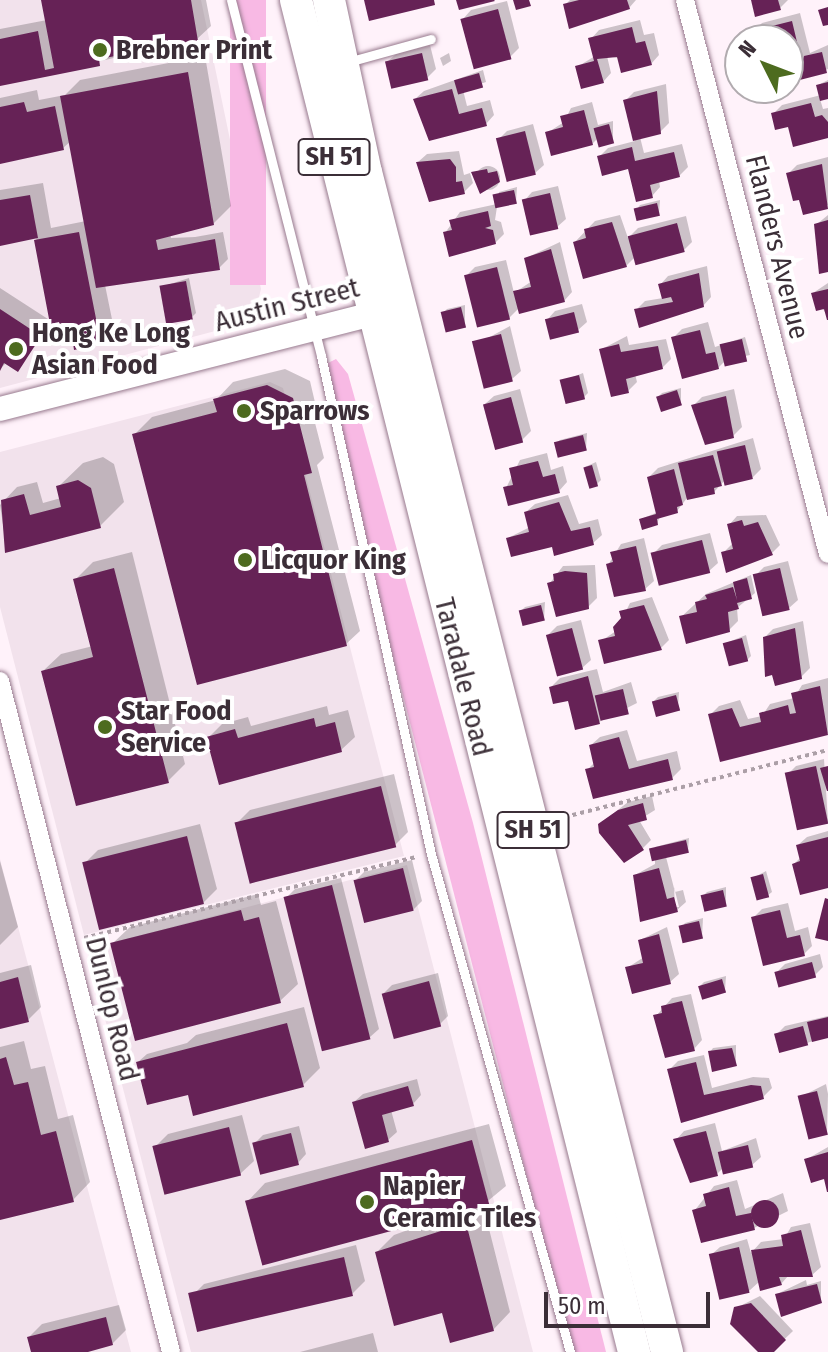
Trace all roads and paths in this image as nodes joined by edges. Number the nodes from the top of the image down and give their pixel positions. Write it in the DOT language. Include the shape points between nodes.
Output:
graph roads {
  1 [pos="231,0"];
  2 [pos="296,0"];
  3 [pos="329,0"];
  4 [pos="685,0"];
  5 [pos="431,39"];
  6 [pos="341,64"];
  7 [pos="388,311"];
  8 [pos="313,330"];
  9 [pos="0,409"];
  10 [pos="828,554"];
  11 [pos="0,681"];
  12 [pos="828,750"];
  13 [pos="532,826"];
  14 [pos="431,854"];
  15 [pos="66,943"];
  16 [pos="171,1352"];
  17 [pos="570,1352"];
  18 [pos="634,1352"];
  19 [pos="667,1352"];
  1 -- 8 [label="lane"];
  2 -- 7 [label="highway, Taradale Road / SH 51"];
  3 -- 6 [label="highway, Taradale Road / SH 51"];
  4 -- 10 [label="street, Flanders Avenue"];
  5 -- 6 [label="lane"];
  6 -- 7 [label="highway, Taradale Road / SH 51"];
  7 -- 8 [label="main road, Austin Street"];
  7 -- 13 [label="highway, Taradale Road / SH 51"];
  7 -- 18 [label="highway, Taradale Road / SH 51"];
  8 -- 9 [label="main road, Austin Street"];
  8 -- 14 [label="lane"];
  11 -- 15 [label="street, Dunlop Road"];
  12 -- 13 [label="path"];
  13 -- 19 [label="highway, Taradale Road / SH 51"];
  14 -- 15 [label="path"];
  14 -- 17 [label="lane"];
  15 -- 16 [label="street, Dunlop Road"];
}
